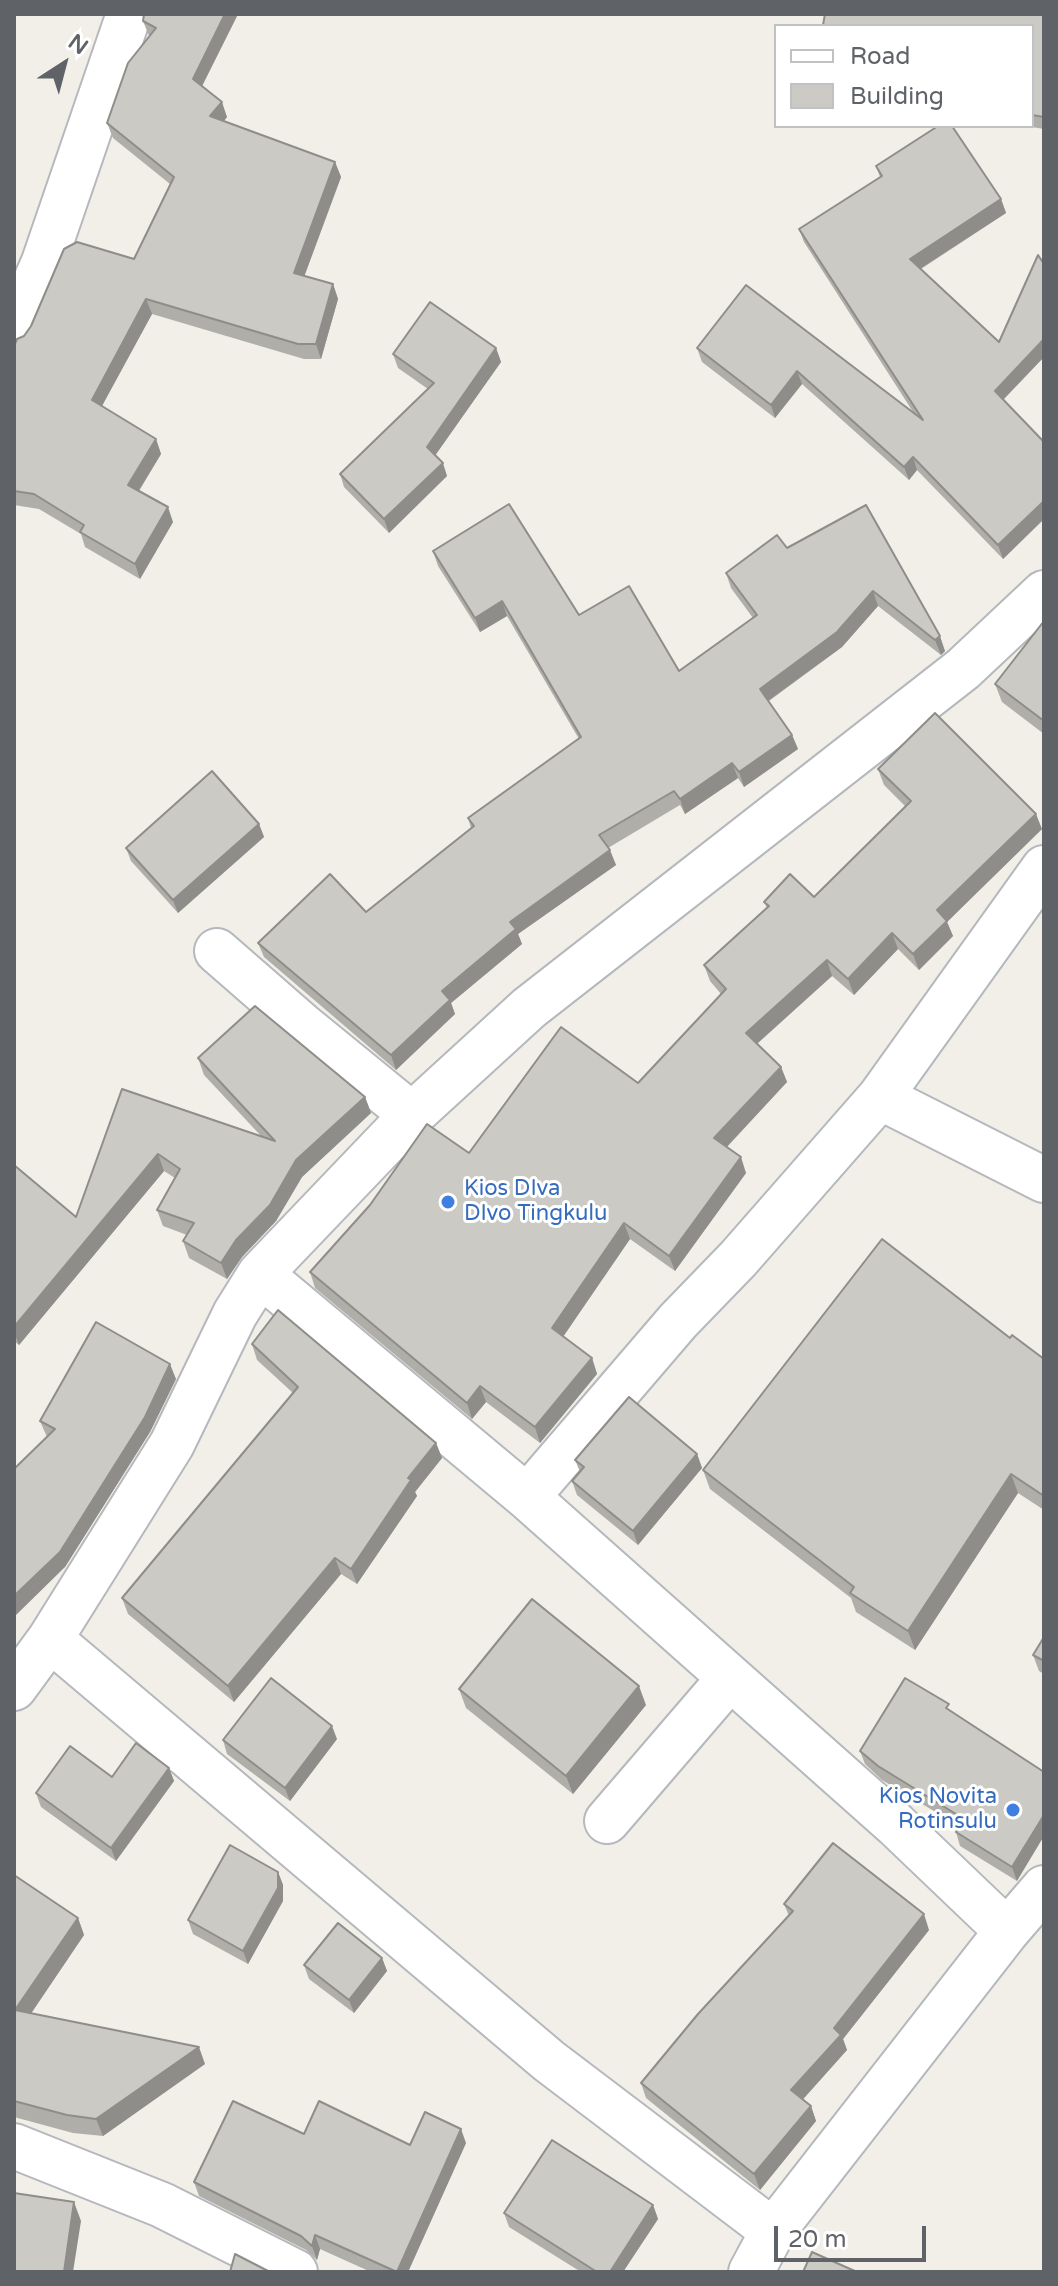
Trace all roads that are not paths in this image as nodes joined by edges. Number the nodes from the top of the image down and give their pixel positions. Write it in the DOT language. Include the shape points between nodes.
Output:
graph roads {
  1 [pos="129,14"];
  2 [pos="14,331"];
  3 [pos="1044,593"];
  4 [pos="1044,868"];
  5 [pos="217,951"];
  6 [pos="880,1097"];
  7 [pos="412,1115"];
  8 [pos="1044,1180"];
  9 [pos="260,1274"];
  10 [pos="527,1497"];
  11 [pos="50,1639"];
  12 [pos="14,1688"];
  13 [pos="739,1688"];
  14 [pos="607,1821"];
  15 [pos="1044,1888"];
  16 [pos="1007,1931"];
  17 [pos="14,2146"];
  18 [pos="773,2231"];
  19 [pos="295,2272"];
  20 [pos="751,2272"];
  1 -- 2 [label="street" via="44,262"];
  3 -- 7 [label="street" via="963,669 529,1008"];
  4 -- 6 [label="street"];
  5 -- 7 [label="street"];
  6 -- 8 [label="street"];
  6 -- 10 [label="street"];
  7 -- 9 [label="street"];
  9 -- 10 [label="street"];
  9 -- 11 [label="street" via="172,1444"];
  10 -- 13 [label="street"];
  11 -- 12 [label="street"];
  11 -- 18 [label="street" via="549,2061"];
  13 -- 14 [label="street"];
  13 -- 16 [label="street"];
  15 -- 16 [label="street"];
  16 -- 18 [label="street"];
  17 -- 19 [label="street" via="113,2183"];
  18 -- 20 [label="street"];
}
